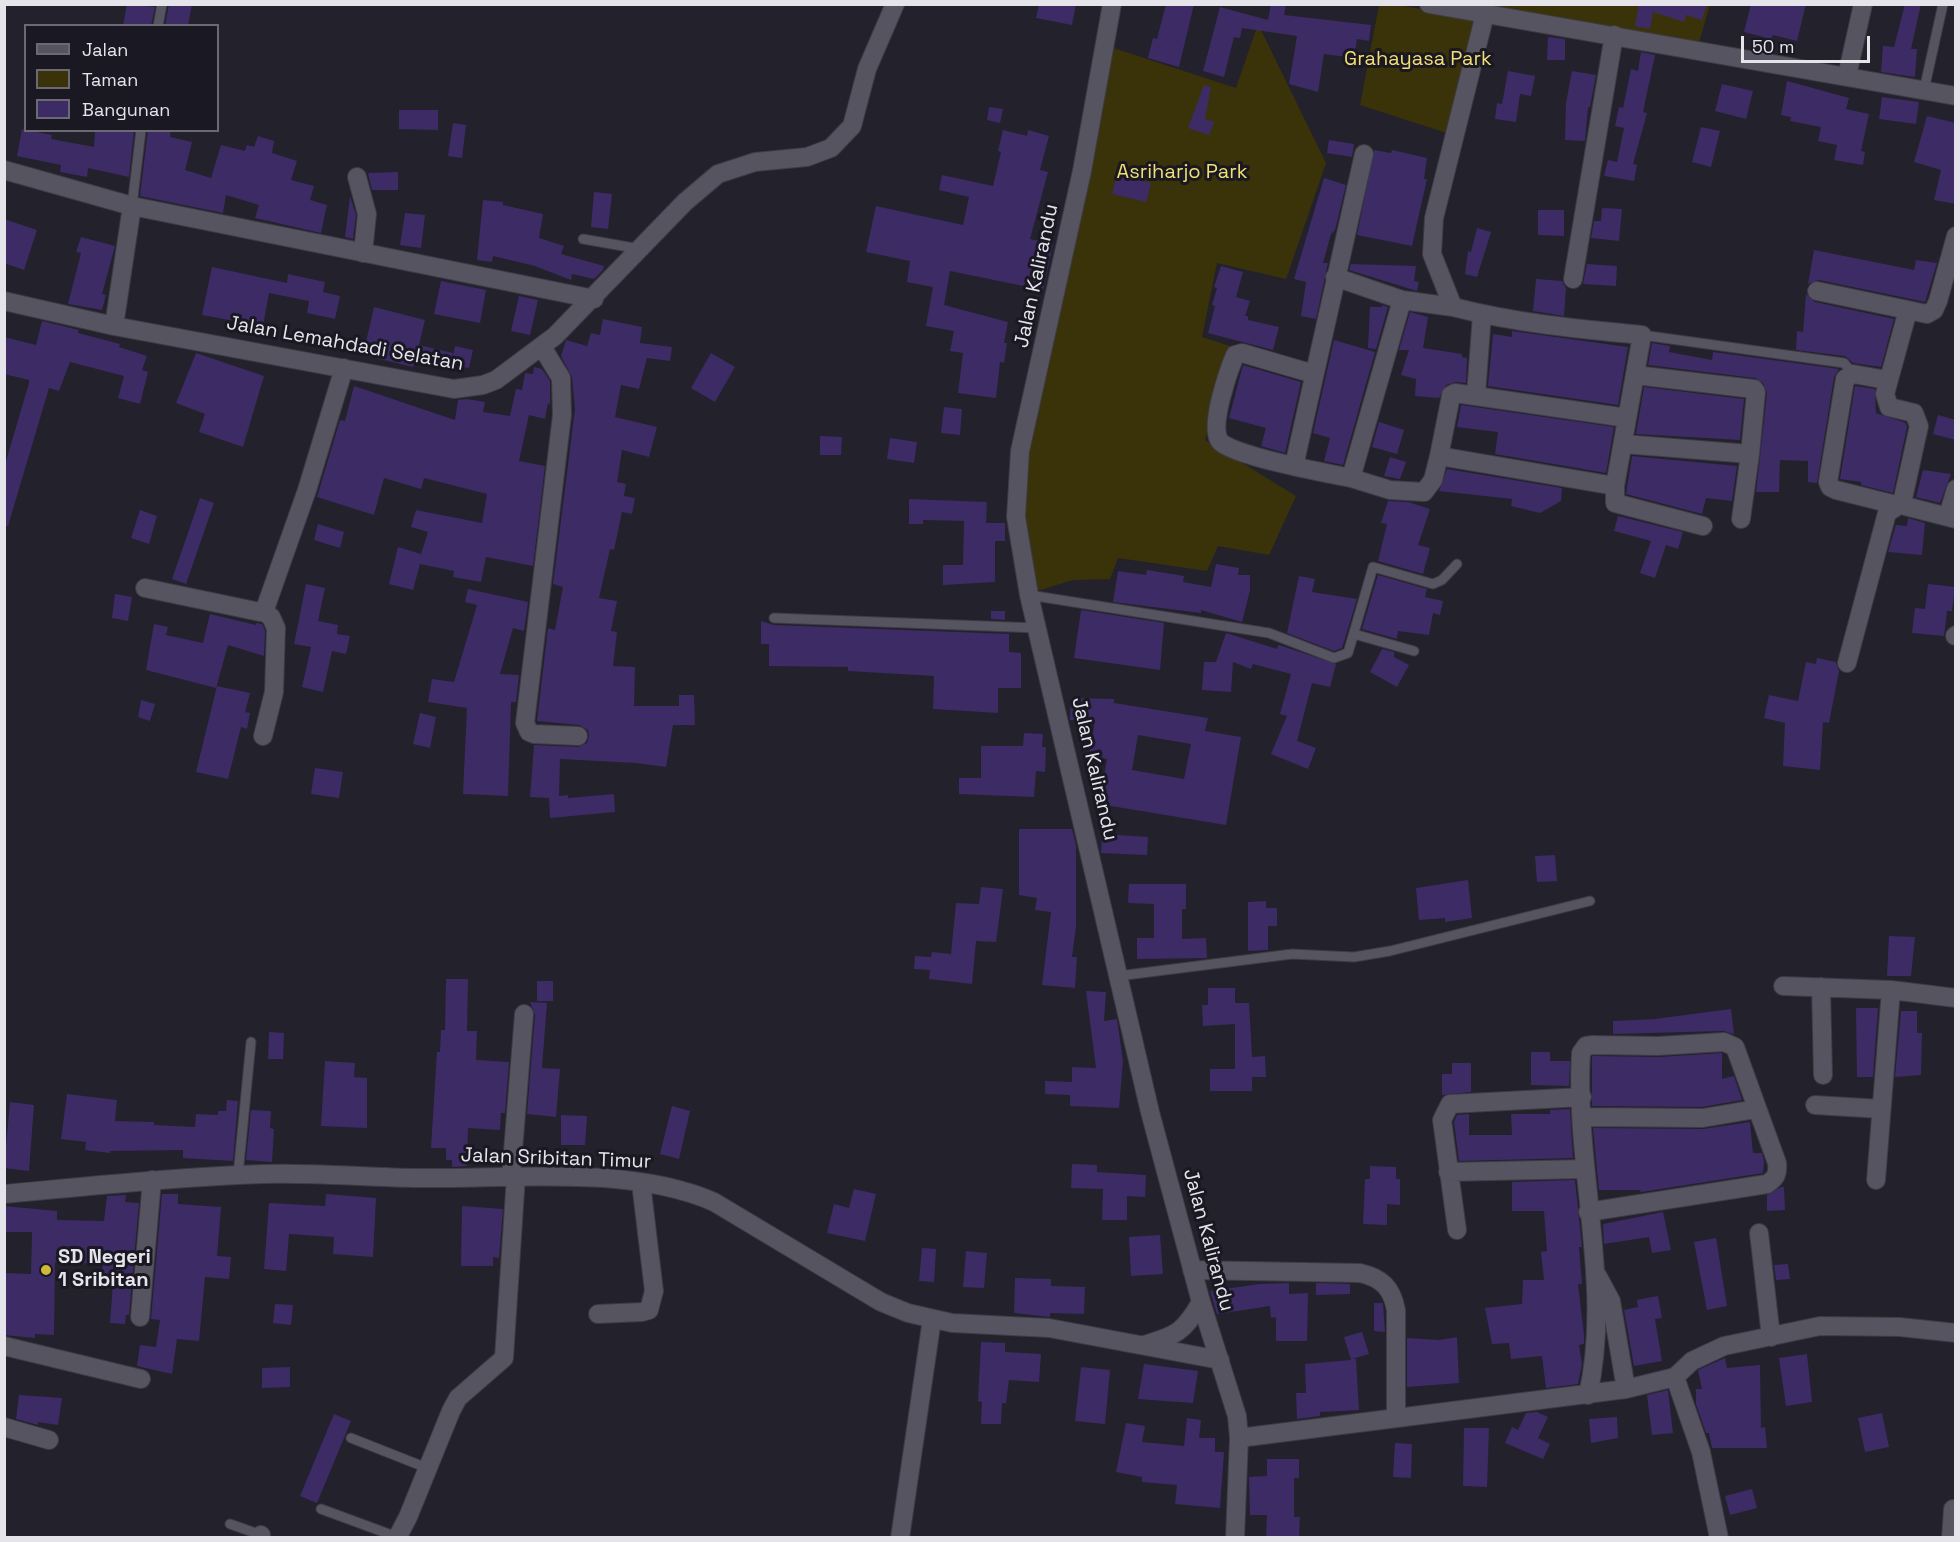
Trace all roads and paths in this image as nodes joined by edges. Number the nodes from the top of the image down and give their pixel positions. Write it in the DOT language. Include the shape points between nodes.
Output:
graph roads {
  1 [pos="162,4"];
  2 [pos="895,4"];
  3 [pos="1430,4"];
  4 [pos="1863,4"];
  5 [pos="1943,4"];
  6 [pos="1112,5"];
  7 [pos="1485,14"];
  8 [pos="158,24"];
  9 [pos="1614,35"];
  10 [pos="1847,76"];
  11 [pos="1924,90"];
  12 [pos="1956,96"];
  13 [pos="141,132"];
  14 [pos="1364,154"];
  15 [pos="4,170"];
  16 [pos="357,177"];
  17 [pos="132,206"];
  18 [pos="1956,236"];
  19 [pos="583,239"];
  20 [pos="642,249"];
  21 [pos="363,253"];
  22 [pos="1335,278"];
  23 [pos="1573,279"];
  24 [pos="1816,291"];
  25 [pos="594,298"];
  26 [pos="1402,300"];
  27 [pos="4,301"];
  28 [pos="1453,307"];
  29 [pos="1908,310"];
  30 [pos="1482,314"];
  31 [pos="114,326"];
  32 [pos="1642,335"];
  33 [pos="542,346"];
  34 [pos="344,368"];
  35 [pos="1314,374"];
  36 [pos="1853,374"];
  37 [pos="1635,375"];
  38 [pos="1887,380"];
  39 [pos="1476,395"];
  40 [pos="1627,418"];
  41 [pos="1623,444"];
  42 [pos="1750,454"];
  43 [pos="1439,456"];
  44 [pos="1294,466"];
  45 [pos="1351,478"];
  46 [pos="1615,486"];
  47 [pos="1956,489"];
  48 [pos="1899,504"];
  49 [pos="1952,518"];
  50 [pos="1741,519"];
  51 [pos="1703,526"];
  52 [pos="1456,564"];
  53 [pos="145,588"];
  54 [pos="1029,595"];
  55 [pos="263,611"];
  56 [pos="774,618"];
  57 [pos="1038,628"];
  58 [pos="1354,634"];
  59 [pos="1414,651"];
  60 [pos="1847,663"];
  61 [pos="263,736"];
  62 [pos="578,736"];
  63 [pos="1590,901"];
  64 [pos="1118,976"];
  65 [pos="1783,986"];
  66 [pos="1821,987"];
  67 [pos="1891,990"];
  68 [pos="1956,998"];
  69 [pos="524,1014"];
  70 [pos="251,1042"];
  71 [pos="1823,1075"];
  72 [pos="1582,1097"];
  73 [pos="1815,1105"];
  74 [pos="1756,1109"];
  75 [pos="1881,1109"];
  76 [pos="1583,1117"];
  77 [pos="1585,1169"];
  78 [pos="1448,1172"];
  79 [pos="238,1175"];
  80 [pos="513,1176"];
  81 [pos="152,1180"];
  82 [pos="1876,1180"];
  83 [pos="641,1183"];
  84 [pos="4,1194"];
  85 [pos="1588,1212"];
  86 [pos="1457,1230"];
  87 [pos="1759,1233"];
  88 [pos="1192,1270"];
  89 [pos="1596,1274"];
  90 [pos="1201,1302"];
  91 [pos="598,1314"];
  92 [pos="140,1317"];
  93 [pos="932,1319"];
  94 [pos="1956,1333"];
  95 [pos="1771,1337"];
  96 [pos="4,1346"];
  97 [pos="1143,1346"];
  98 [pos="1220,1360"];
  99 [pos="1675,1377"];
  100 [pos="141,1379"];
  101 [pos="1626,1389"];
  102 [pos="1588,1395"];
  103 [pos="1396,1418"];
  104 [pos="4,1427"];
  105 [pos="351,1438"];
  106 [pos="1239,1438"];
  107 [pos="50,1440"];
  108 [pos="427,1468"];
  109 [pos="321,1509"];
  110 [pos="1953,1509"];
  111 [pos="230,1524"];
  112 [pos="263,1537"];
  113 [pos="397,1537"];
  114 [pos="900,1538"];
  115 [pos="1235,1538"];
  116 [pos="1719,1538"];
  117 [pos="1951,1538"];
  1 -- 8 [label="lane"];
  2 -- 20 [label="street, Jalan Lemahdadi Selatan" via="867,69 852,126 844,136 831,148 807,157 775,158 718,174 685,202"];
  3 -- 7 [label="street"];
  4 -- 10 [label="street"];
  5 -- 11 [label="lane"];
  6 -- 54 [label="street, Jalan Kalirandu" via="1082,171 1020,451 1016,517"];
  7 -- 9 [label="street"];
  7 -- 28 [label="street" via="1434,218 1432,254"];
  9 -- 10 [label="street"];
  9 -- 23 [label="street"];
  10 -- 11 [label="street"];
  11 -- 12 [label="street"];
  13 -- 17 [label="lane"];
  14 -- 22 [label="street"];
  15 -- 17 [label="street"];
  16 -- 21 [label="street" via="367,214"];
  17 -- 21 [label="street"];
  17 -- 31 [label="street"];
  18 -- 29 [label="street" via="1934,310 1927,314"];
  19 -- 20 [label="lane"];
  20 -- 25 [label="street, Jalan Lemahdadi Selatan"];
  21 -- 25 [label="street"];
  22 -- 26 [label="street"];
  22 -- 35 [label="street"];
  24 -- 29 [label="street"];
  25 -- 33 [label="street, Jalan Lemahdadi Selatan"];
  26 -- 28 [label="street"];
  26 -- 45 [label="street"];
  27 -- 31 [label="street, Jalan Lemahdadi Selatan"];
  28 -- 30 [label="street"];
  29 -- 38 [label="street"];
  30 -- 32 [label="street" via="1564,328"];
  30 -- 39 [label="street"];
  31 -- 34 [label="street, Jalan Lemahdadi Selatan"];
  32 -- 36 [label="lane" via="1844,363"];
  32 -- 37 [label="street"];
  33 -- 34 [label="street, Jalan Lemahdadi Selatan" via="496,380 454,389"];
  33 -- 62 [label="street" via="561,378 562,415 525,723 534,734"];
  34 -- 55 [label="street" via="307,490"];
  35 -- 44 [label="street"];
  35 -- 44 [label="street" via="1238,353 1233,358 1215,422 1217,437 1228,448"];
  36 -- 38 [label="street"];
  36 -- 48 [label="street" via="1843,385 1828,482 1830,487"];
  37 -- 40 [label="street"];
  37 -- 42 [label="street" via="1754,389"];
  38 -- 48 [label="street" via="1888,407 1914,413 1919,426"];
  39 -- 40 [label="street"];
  39 -- 43 [label="street" via="1451,395"];
  40 -- 41 [label="street"];
  41 -- 42 [label="street"];
  41 -- 46 [label="street"];
  42 -- 50 [label="street"];
  43 -- 45 [label="street" via="1433,480 1424,492 1390,490"];
  43 -- 46 [label="street"];
  44 -- 45 [label="street"];
  46 -- 51 [label="street" via="1615,503 1620,506"];
  47 -- 49 [label="street"];
  48 -- 49 [label="street"];
  48 -- 60 [label="street" via="1887,513"];
  52 -- 58 [label="lane" via="1433,584 1373,567"];
  53 -- 55 [label="street"];
  54 -- 57 [label="street, Jalan Kalirandu"];
  54 -- 58 [label="lane" via="1269,633 1334,658 1348,653"];
  55 -- 61 [label="street" via="276,628 274,692"];
  56 -- 57 [label="lane"];
  57 -- 64 [label="street, Jalan Kalirandu"];
  58 -- 59 [label="lane"];
  63 -- 64 [label="lane" via="1354,957 1292,954"];
  64 -- 88 [label="street, Jalan Kalirandu"];
  65 -- 66 [label="street"];
  66 -- 67 [label="street"];
  66 -- 71 [label="street"];
  67 -- 68 [label="street"];
  67 -- 75 [label="street"];
  69 -- 80 [label="street"];
  70 -- 79 [label="lane"];
  72 -- 74 [label="street" via="1581,1053 1586,1046 1724,1042 1731,1043 1739,1053"];
  72 -- 76 [label="street"];
  72 -- 78 [label="street" via="1450,1104 1442,1120"];
  73 -- 75 [label="street"];
  74 -- 76 [label="street" via="1703,1118"];
  74 -- 85 [label="street" via="1777,1164 1774,1180"];
  75 -- 82 [label="street"];
  76 -- 77 [label="street"];
  77 -- 78 [label="street"];
  77 -- 85 [label="street"];
  78 -- 86 [label="street"];
  79 -- 80 [label="street, Jalan Sribitan Timur"];
  79 -- 81 [label="street, Jalan Sribitan Timur"];
  80 -- 83 [label="street, Jalan Sribitan Timur"];
  80 -- 108 [label="street" via="504,1358 458,1398"];
  81 -- 84 [label="street, Jalan Sribitan Timur"];
  81 -- 92 [label="street"];
  83 -- 91 [label="street" via="654,1291 652,1303 649,1310 642,1312"];
  83 -- 93 [label="street, Jalan Sribitan Timur" via="686,1190 747,1221 881,1302"];
  85 -- 89 [label="street"];
  87 -- 95 [label="street"];
  88 -- 90 [label="street, Jalan Kalirandu"];
  88 -- 103 [label="street" via="1374,1276 1394,1296"];
  89 -- 101 [label="street" via="1611,1301"];
  89 -- 102 [label="street" via="1595,1364"];
  90 -- 97 [label="street, Jalan Sribitan Timur" via="1184,1329"];
  90 -- 98 [label="street, Jalan Kalirandu"];
  93 -- 97 [label="street, Jalan Sribitan Timur" via="1049,1328"];
  93 -- 114 [label="street"];
  94 -- 95 [label="street" via="1900,1327 1820,1326"];
  95 -- 99 [label="street" via="1724,1346 1692,1361"];
  96 -- 100 [label="street"];
  97 -- 98 [label="street, Jalan Sribitan Timur"];
  98 -- 106 [label="street, Jalan Kalirandu" via="1237,1416"];
  99 -- 101 [label="street"];
  99 -- 116 [label="street" via="1701,1452"];
  101 -- 102 [label="street"];
  102 -- 103 [label="street"];
  103 -- 106 [label="street"];
  104 -- 107 [label="street"];
  105 -- 108 [label="lane"];
  106 -- 115 [label="street, Jalan Kalirandu"];
  108 -- 113 [label="street"];
  109 -- 113 [label="lane"];
  110 -- 117 [label="street"];
  111 -- 112 [label="lane"];
}
